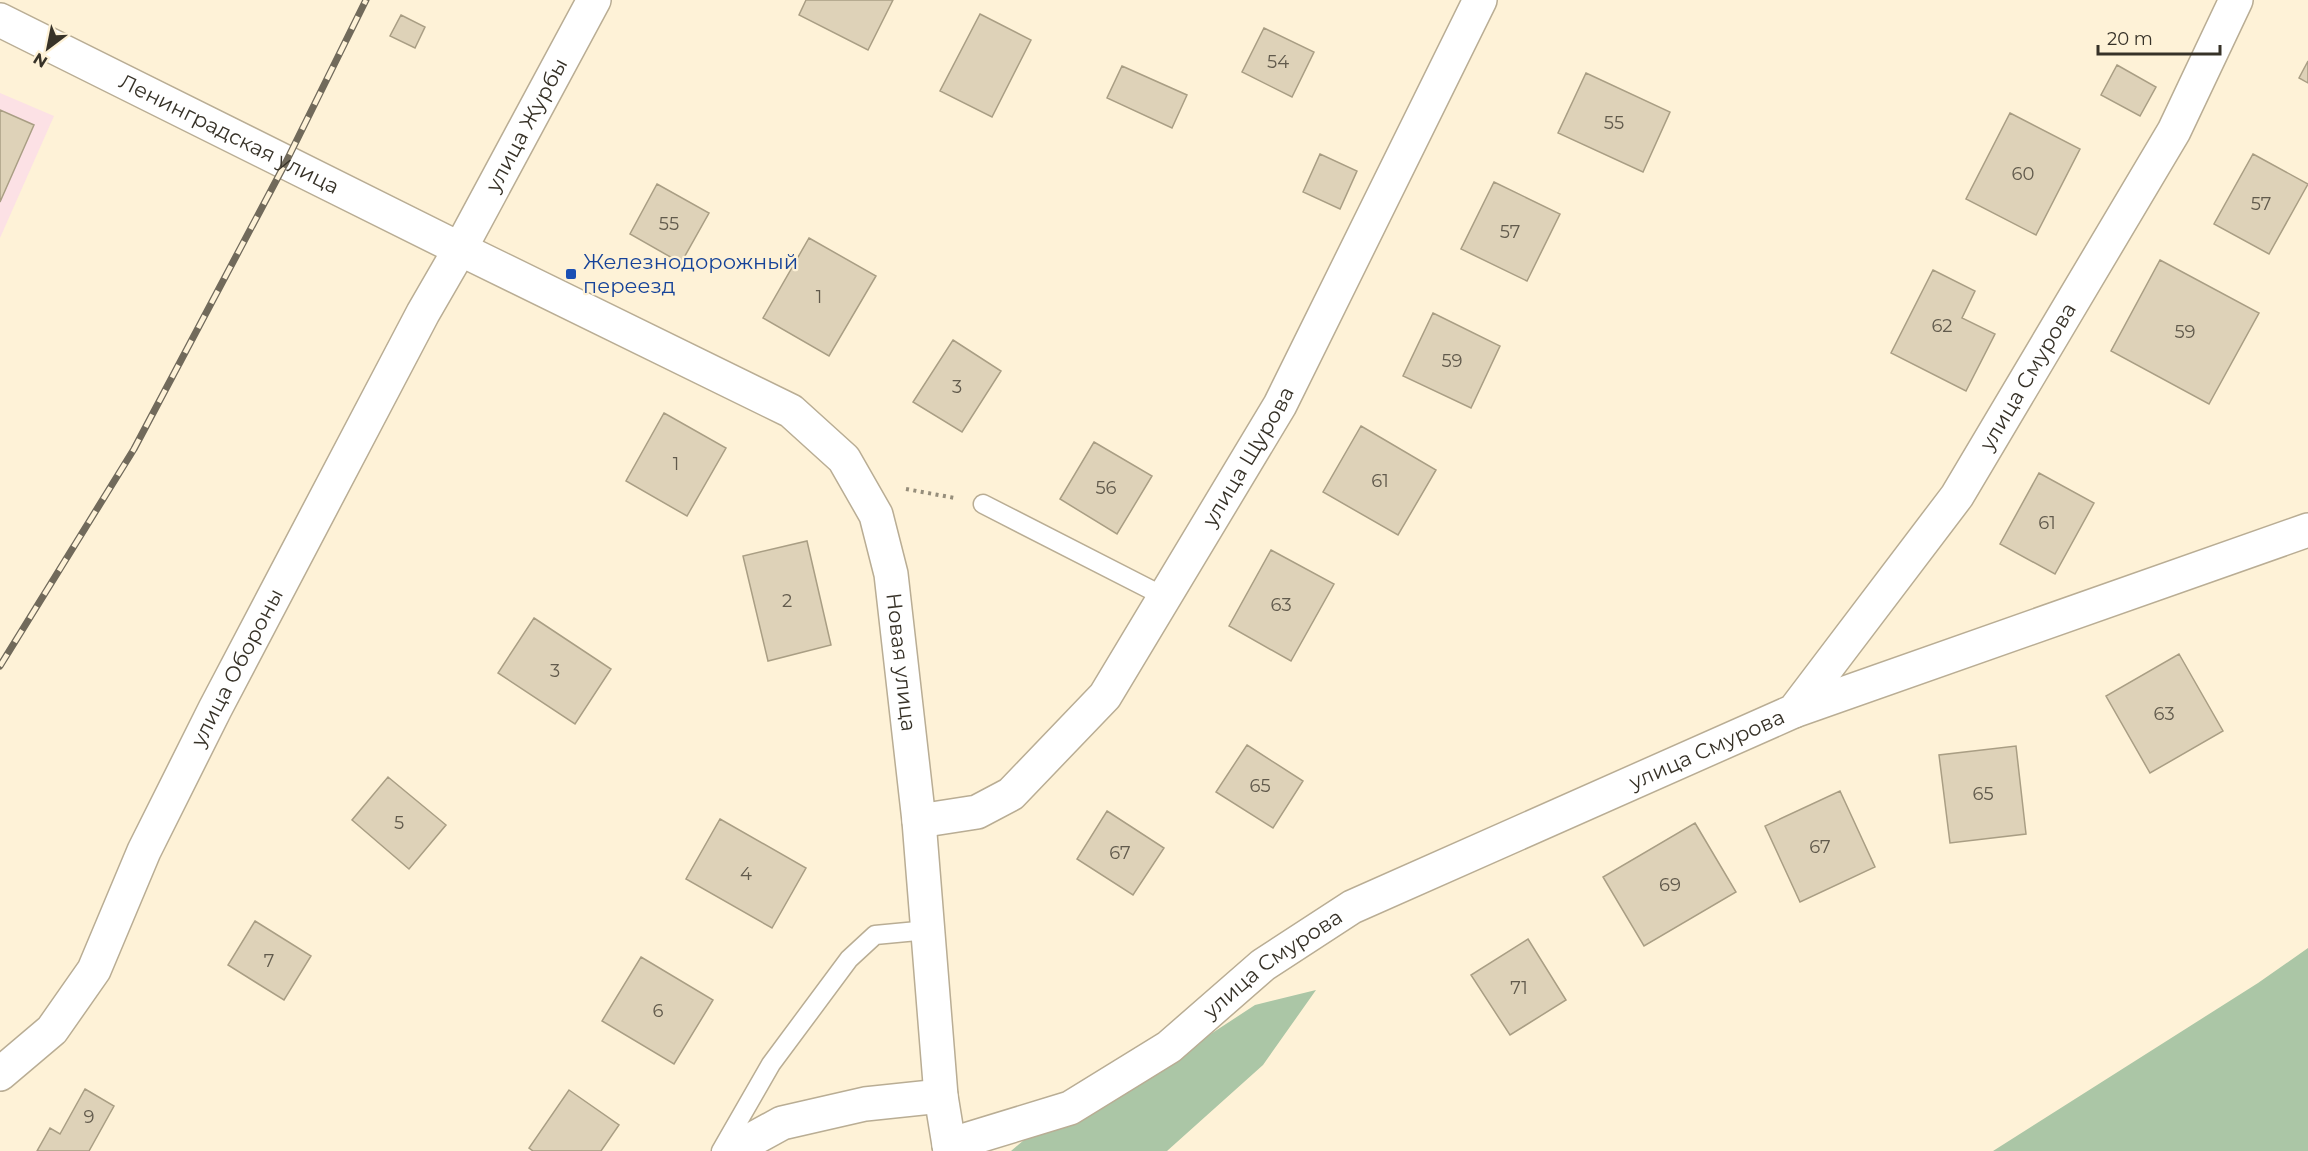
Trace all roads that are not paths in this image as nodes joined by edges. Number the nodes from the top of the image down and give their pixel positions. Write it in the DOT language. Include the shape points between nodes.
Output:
graph roads {
  1 [pos="594,0"];
  2 [pos="1480,0"];
  3 [pos="2236,0"];
  4 [pos="0,20"];
  5 [pos="460,249"];
  6 [pos="983,504"];
  7 [pos="2308,530"];
  8 [pos="1165,597"];
  9 [pos="1794,711"];
  10 [pos="919,821"];
  11 [pos="928,930"];
  12 [pos="0,1074"];
  13 [pos="941,1096"];
  14 [pos="950,1148"];
  15 [pos="721,1151"];
  16 [pos="730,1151"];
  1 -- 5 [label="street, улица Журбы"];
  2 -- 8 [label="street, улица Щурова" via="1280,405"];
  3 -- 9 [label="street, улица Смурова" via="2174,131 1957,496"];
  4 -- 5 [label="street, Ленинградская улица"];
  5 -- 10 [label="street, Новая улица" via="791,411 844,459 876,515 891,574"];
  5 -- 12 [label="street, улица Обороны" via="215,709 144,851 94,970 52,1030"];
  6 -- 8 [label="lane"];
  7 -- 9 [label="street"];
  8 -- 10 [label="street, улица Щурова" via="1105,696 1011,794 977,812"];
  9 -- 14 [label="street, улица Смурова" via="1352,907 1263,964 1169,1047 1070,1108"];
  10 -- 11 [label="street, Новая улица"];
  11 -- 13 [label="street, Новая улица"];
  11 -- 15 [label="lane" via="875,935 849,959 771,1064"];
  13 -- 14 [label="street"];
  13 -- 16 [label="street" via="865,1104 782,1123"];
}
